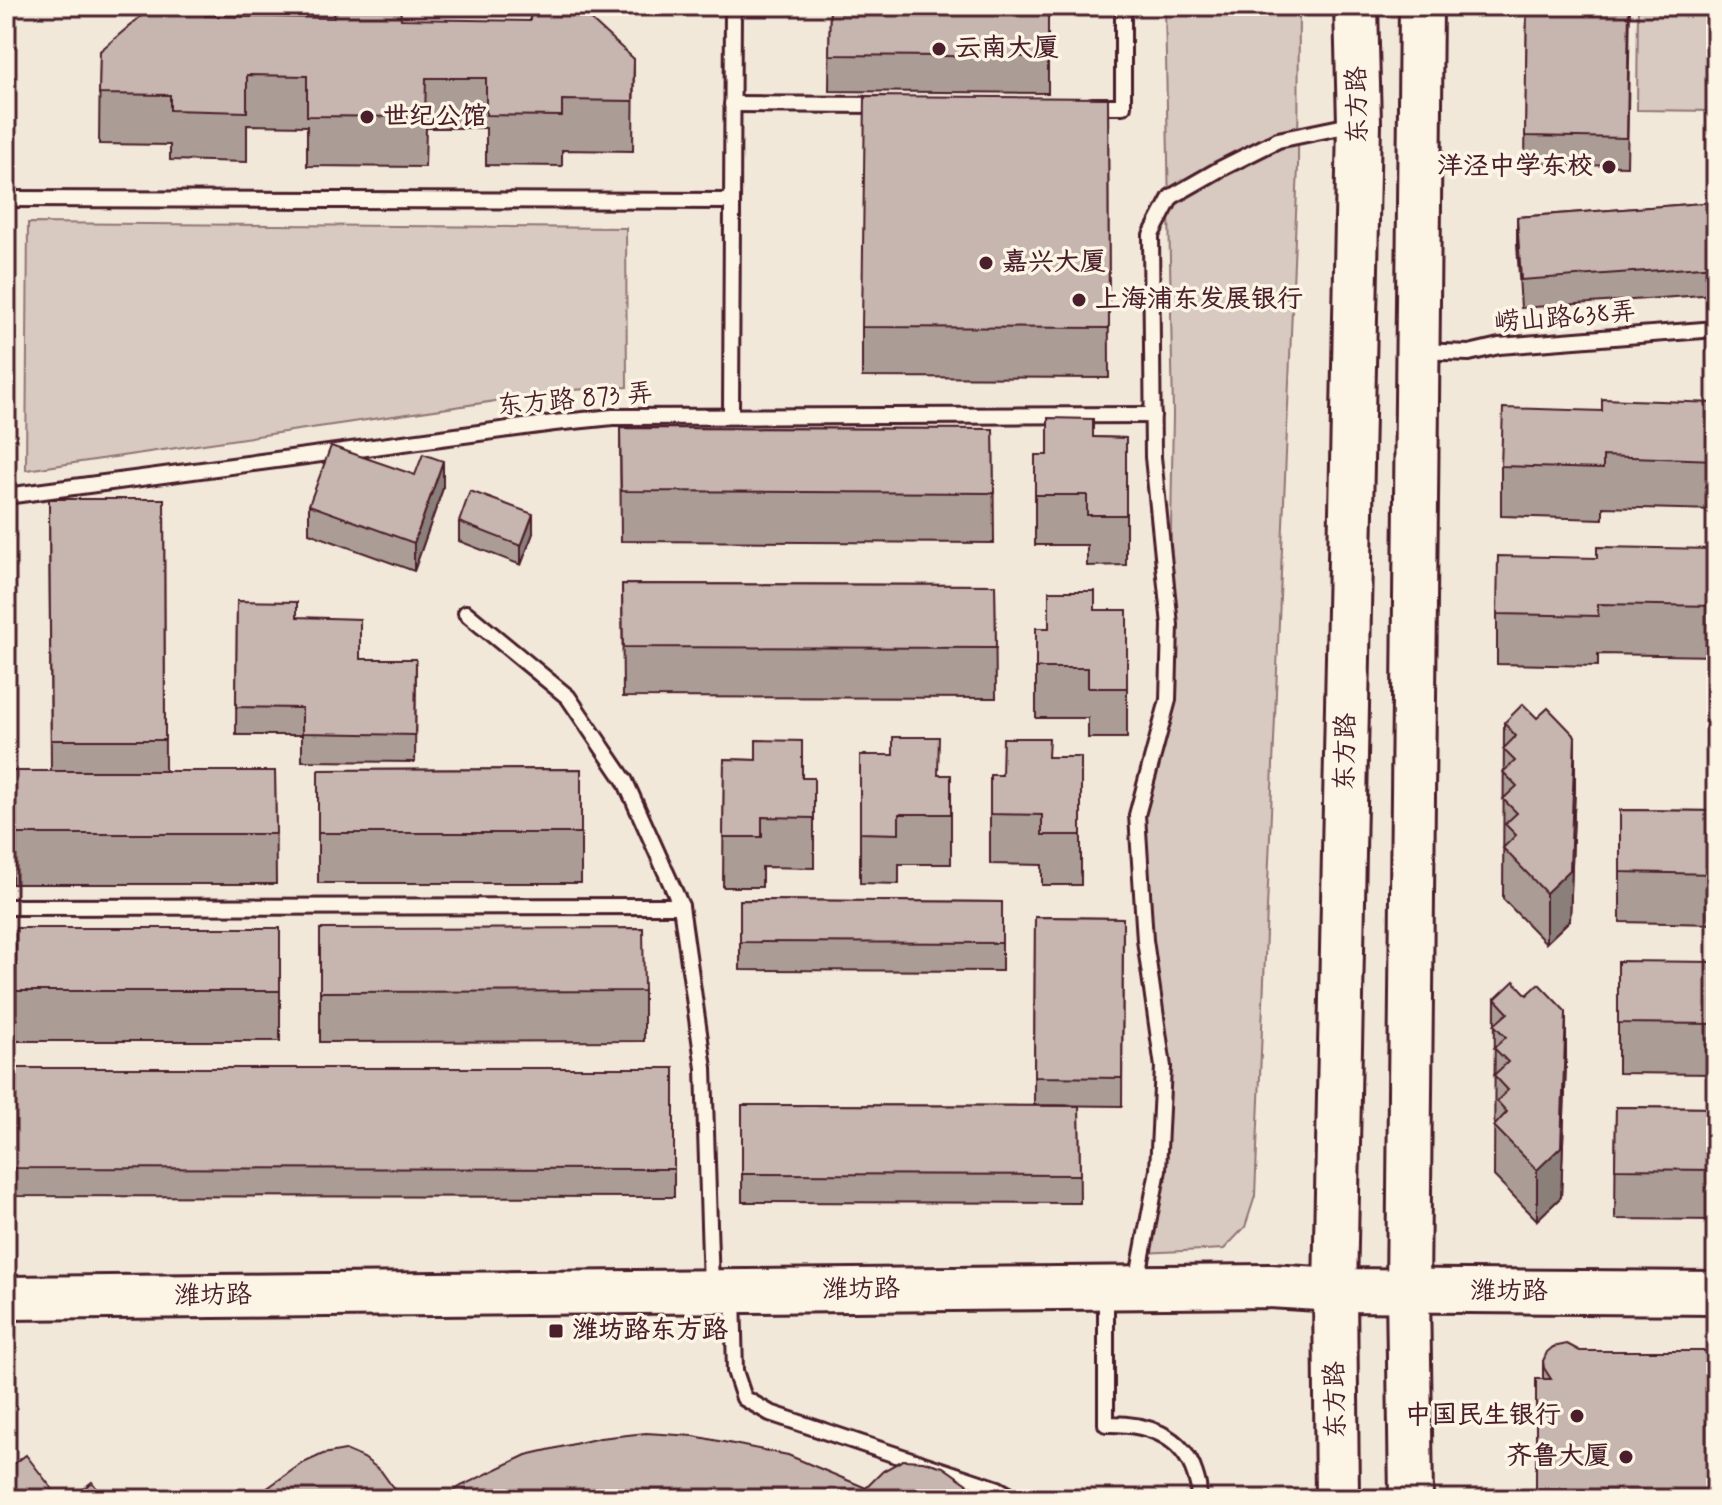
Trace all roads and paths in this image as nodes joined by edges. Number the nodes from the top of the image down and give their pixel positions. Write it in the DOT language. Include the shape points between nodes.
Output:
graph roads {
  1 [pos="733,6"];
  2 [pos="1123,6"];
  3 [pos="1356,6"];
  4 [pos="1421,6"];
  5 [pos="732,104"];
  6 [pos="894,105"];
  7 [pos="1077,106"];
  8 [pos="1359,123"];
  9 [pos="6,199"];
  10 [pos="732,201"];
  11 [pos="1716,329"];
  12 [pos="1419,351"];
  13 [pos="731,415"];
  14 [pos="1153,415"];
  15 [pos="6,496"];
  16 [pos="466,613"];
  17 [pos="681,906"];
  18 [pos="6,907"];
  19 [pos="1121,1288"];
  20 [pos="1335,1290"];
  21 [pos="722,1291"];
  22 [pos="1408,1291"];
  23 [pos="1716,1293"];
  24 [pos="6,1298"];
  25 [pos="1016,1499"];
  26 [pos="1197,1499"];
  27 [pos="1337,1499"];
  28 [pos="1411,1499"];
  1 -- 5 [label="lane"];
  2 -- 7 [label="lane" via="1123,106"];
  3 -- 8 [label="main road, 东方路"];
  4 -- 12 [label="main road"];
  5 -- 6 [label="lane"];
  5 -- 10 [label="lane"];
  8 -- 14 [label="lane" via="1278,140 1171,197 1151,235"];
  8 -- 20 [label="main road, 东方路"];
  9 -- 10 [label="lane"];
  10 -- 13 [label="lane"];
  11 -- 12 [label="lane, 崂山路638弄" via="1499,346 1469,353"];
  12 -- 22 [label="main road"];
  13 -- 14 [label="lane, 东方路 873 弄"];
  13 -- 15 [label="lane, 东方路 873 弄" via="554,423"];
  14 -- 19 [label="lane" via="1170,625 1168,700 1137,815 1145,940 1163,1067 1158,1170"];
  16 -- 17 [label="lane" via="568,697 625,781"];
  17 -- 18 [label="lane"];
  17 -- 21 [label="lane" via="704,1068"];
  19 -- 20 [label="main road, 潍坊路"];
  19 -- 21 [label="main road, 潍坊路"];
  19 -- 26 [label="lane" via="1106,1424 1127,1423 1169,1436 1189,1457 1200,1490"];
  20 -- 22 [label="main road, 潍坊路"];
  20 -- 27 [label="main road, 东方路"];
  21 -- 24 [label="main road, 潍坊路"];
  21 -- 25 [label="lane" via="744,1398 770,1413"];
  22 -- 23 [label="main road, 潍坊路"];
  22 -- 28 [label="main road"];
}
